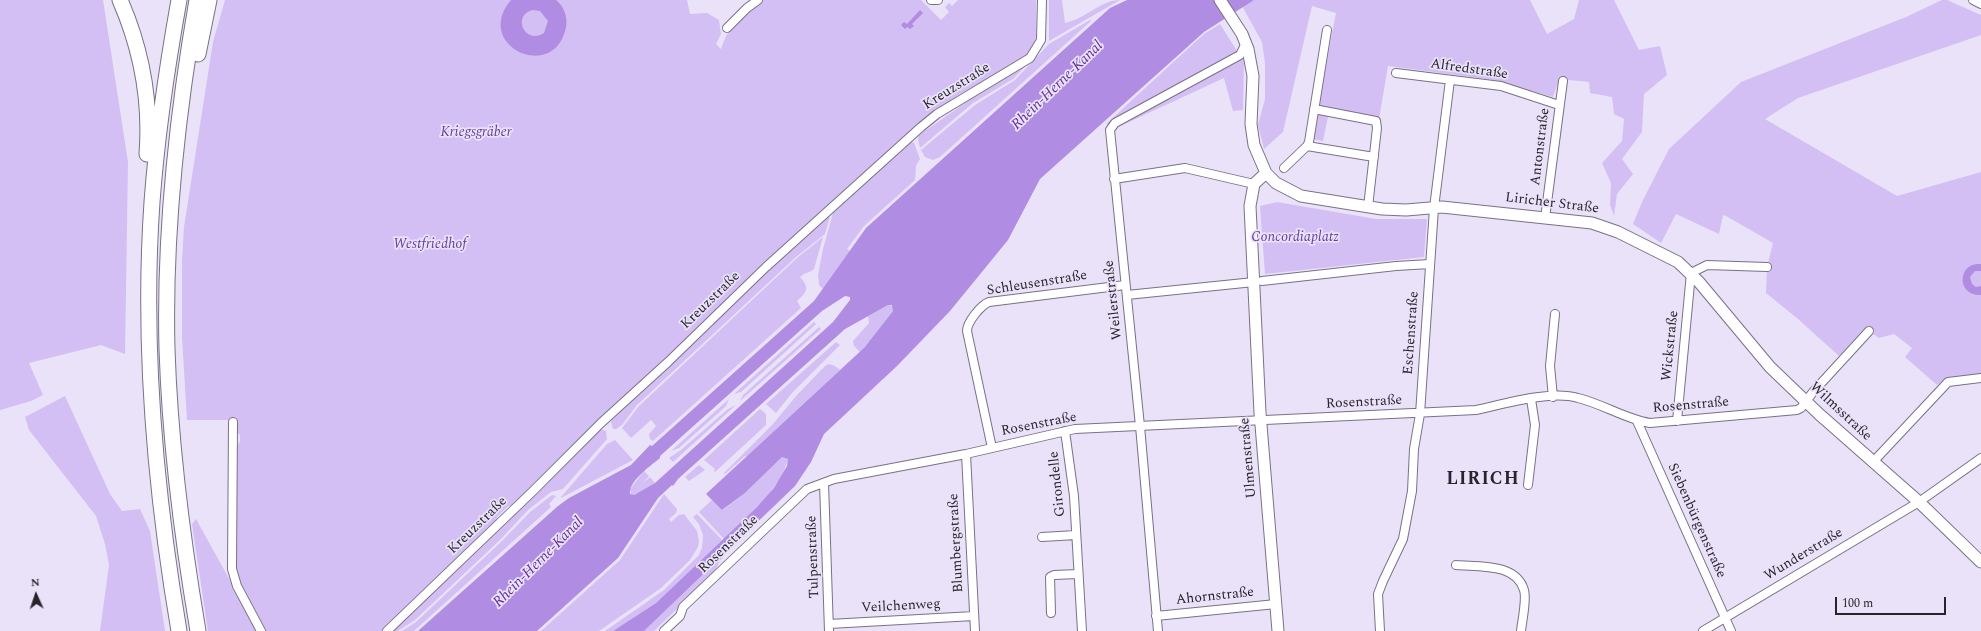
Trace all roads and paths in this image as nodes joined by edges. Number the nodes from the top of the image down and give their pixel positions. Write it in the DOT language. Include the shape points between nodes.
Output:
graph roads {
  1 [pos="120,0"];
  2 [pos="179,0"];
  3 [pos="197,0"];
  4 [pos="209,0"];
  5 [pos="758,0"];
  6 [pos="931,0"];
  7 [pos="938,0"];
  8 [pos="1042,0"];
  9 [pos="1220,0"];
  10 [pos="1973,0"];
  11 [pos="1981,4"];
  12 [pos="727,28"];
  13 [pos="1327,30"];
  14 [pos="1246,43"];
  15 [pos="1396,73"];
  16 [pos="1450,80"];
  17 [pos="1563,81"];
  18 [pos="181,104"];
  19 [pos="1559,105"];
  20 [pos="1314,109"];
  21 [pos="1307,146"];
  22 [pos="1374,157"];
  23 [pos="1284,168"];
  24 [pos="1266,173"];
  25 [pos="1114,179"];
  26 [pos="1254,184"];
  27 [pos="1368,207"];
  28 [pos="1434,208"];
  29 [pos="1545,218"];
  30 [pos="151,235"];
  31 [pos="1430,264"];
  32 [pos="1767,267"];
  33 [pos="1691,273"];
  34 [pos="1258,281"];
  35 [pos="1125,285"];
  36 [pos="1127,295"];
  37 [pos="1555,314"];
  38 [pos="1869,331"];
  39 [pos="1981,378"];
  40 [pos="1553,397"];
  41 [pos="1531,398"];
  42 [pos="1807,401"];
  43 [pos="1420,414"];
  44 [pos="1262,420"];
  45 [pos="1637,420"];
  46 [pos="1677,421"];
  47 [pos="233,422"];
  48 [pos="1140,426"];
  49 [pos="1065,430"];
  50 [pos="992,448"];
  51 [pos="966,454"];
  52 [pos="1981,458"];
  53 [pos="1873,462"];
  54 [pos="824,483"];
  55 [pos="1528,485"];
  56 [pos="1919,502"];
  57 [pos="1076,535"];
  58 [pos="1042,537"];
  59 [pos="1981,562"];
  60 [pos="1456,564"];
  61 [pos="1078,574"];
  62 [pos="1276,604"];
  63 [pos="1051,614"];
  64 [pos="974,616"];
  65 [pos="1156,616"];
  66 [pos="1725,617"];
  67 [pos="829,627"];
  68 [pos="179,631"];
  69 [pos="198,631"];
  70 [pos="261,631"];
  71 [pos="387,631"];
  72 [pos="664,631"];
  73 [pos="975,631"];
  74 [pos="1082,631"];
  75 [pos="1158,631"];
  76 [pos="1278,631"];
  77 [pos="1380,631"];
  78 [pos="1521,631"];
  79 [pos="1703,631"];
  80 [pos="1731,631"];
  1 -- 30 [label="highway" via="136,44 148,110 144,218"];
  2 -- 30 [label="highway" via="158,137"];
  3 -- 18 [label="highway"];
  4 -- 18 [label="highway" via="194,78"];
  5 -- 12 [label="street"];
  6 -- 7 [label="street"];
  8 -- 71 [label="street, Kreuzstraße" via="1041,40 1030,58 937,114 921,127 766,267 668,362 601,422"];
  9 -- 14 [label="street"];
  10 -- 11 [label="street"];
  13 -- 20 [label="street"];
  14 -- 24 [label="street" via="1253,76 1252,134 1255,149"];
  14 -- 25 [label="street, Weilerstraße" via="1240,55 1112,125 1110,130"];
  15 -- 16 [label="street, Alfredstraße"];
  16 -- 19 [label="street, Alfredstraße" via="1501,86"];
  16 -- 28 [label="street, Eschenstraße"];
  17 -- 19 [label="street, Antonstraße"];
  18 -- 69 [label="highway" via="171,202 167,348 174,470"];
  19 -- 29 [label="street, Antonstraße"];
  20 -- 21 [label="street"];
  20 -- 22 [label="street" via="1376,121"];
  21 -- 22 [label="street"];
  21 -- 23 [label="street"];
  22 -- 27 [label="street"];
  24 -- 26 [label="street"];
  24 -- 27 [label="street, Liricher Straße" via="1276,182 1301,196"];
  25 -- 26 [label="street" via="1185,168"];
  25 -- 35 [label="street, Weilerstraße"];
  26 -- 34 [label="street, Ulmenstraße" via="1250,206"];
  27 -- 28 [label="street, Liricher Straße" via="1406,210"];
  28 -- 29 [label="street, Liricher Straße"];
  28 -- 31 [label="street, Eschenstraße"];
  29 -- 33 [label="street, Liricher Straße" via="1606,227 1678,262"];
  30 -- 68 [label="highway" via="149,347 156,471 167,564"];
  31 -- 34 [label="street"];
  31 -- 43 [label="street, Eschenstraße"];
  32 -- 33 [label="street" via="1707,265"];
  33 -- 42 [label="street, Wilmsstraße" via="1763,360"];
  33 -- 46 [label="street, Wickstraße"];
  34 -- 36 [label="street"];
  34 -- 44 [label="street, Ulmenstraße"];
  35 -- 36 [label="street, Weilerstraße"];
  35 -- 50 [label="street, Schleusenstraße" via="984,304 967,327"];
  36 -- 48 [label="street, Weilerstraße"];
  37 -- 40 [label="street" via="1550,366"];
  38 -- 42 [label="street, Rosenstraße"];
  39 -- 53 [label="street" via="1948,382"];
  40 -- 41 [label="street, Rosenstraße"];
  40 -- 45 [label="street, Rosenstraße" via="1580,398"];
  41 -- 43 [label="street, Rosenstraße" via="1476,410"];
  41 -- 55 [label="street" via="1535,425"];
  42 -- 46 [label="street, Rosenstraße" via="1797,410"];
  42 -- 53 [label="street, Wilmsstraße"];
  43 -- 44 [label="street, Rosenstraße"];
  43 -- 77 [label="street, Eschenstraße" via="1406,530 1378,594"];
  44 -- 48 [label="street, Rosenstraße"];
  44 -- 62 [label="street, Ulmenstraße"];
  45 -- 46 [label="street, Rosenstraße" via="1650,423"];
  45 -- 66 [label="street, Siebenbürgenstraße"];
  47 -- 70 [label="street" via="232,569 237,586"];
  48 -- 49 [label="street, Rosenstraße"];
  48 -- 65 [label="street, Weilerstraße"];
  49 -- 50 [label="street, Rosenstraße"];
  49 -- 57 [label="street, Girondelle" via="1074,496"];
  50 -- 51 [label="street, Rosenstraße"];
  51 -- 54 [label="street, Rosenstraße"];
  51 -- 64 [label="street, Blumbergstraße"];
  52 -- 56 [label="street, Wunderstraße"];
  53 -- 56 [label="street, Wilmsstraße"];
  54 -- 67 [label="street, Tulpenstraße"];
  54 -- 72 [label="street, Rosenstraße" via="806,489 683,607 680,616"];
  56 -- 59 [label="street, Wilmsstraße"];
  56 -- 66 [label="street, Wunderstraße"];
  57 -- 58 [label="street, Girondelle"];
  57 -- 61 [label="street, Girondelle"];
  60 -- 78 [label="street" via="1508,570 1518,578 1525,591"];
  61 -- 63 [label="street" via="1050,577"];
  61 -- 74 [label="street, Girondelle"];
  62 -- 65 [label="street, Ahornstraße"];
  62 -- 76 [label="street, Ulmenstraße"];
  64 -- 67 [label="street, Veilchenweg"];
  64 -- 73 [label="street, Blumbergstraße"];
  65 -- 75 [label="street, Weilerstraße"];
  66 -- 79 [label="street, Wunderstraße"];
  66 -- 80 [label="street, Siebenbürgenstraße"];
}
